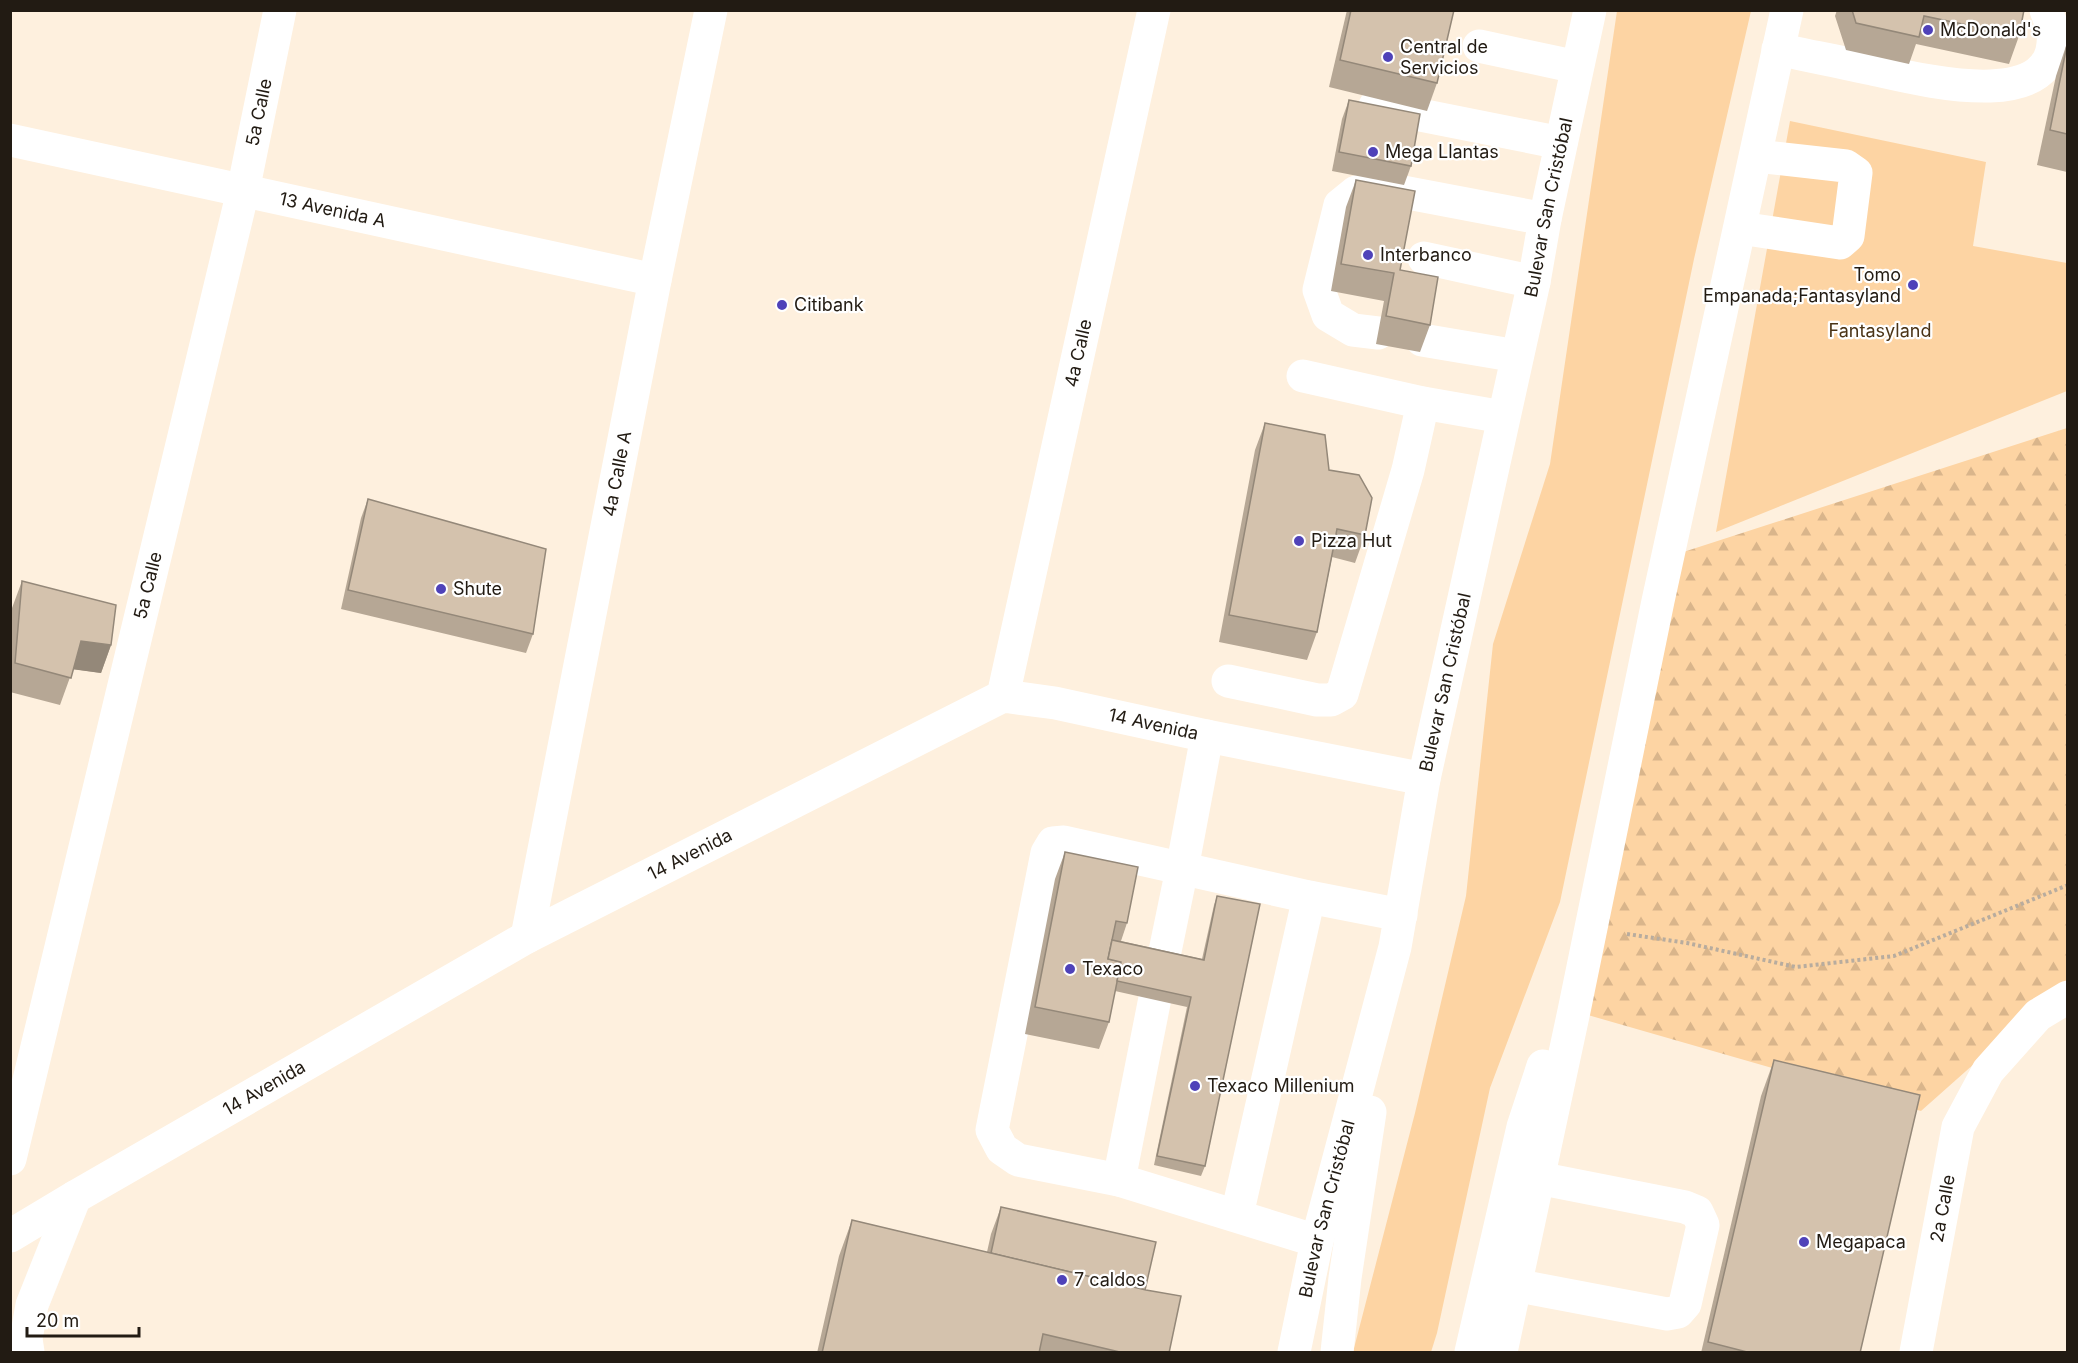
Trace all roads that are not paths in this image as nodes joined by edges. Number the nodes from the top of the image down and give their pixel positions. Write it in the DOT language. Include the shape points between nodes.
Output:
graph roads {
  1 [pos="280,10"];
  2 [pos="711,10"];
  3 [pos="1154,10"];
  4 [pos="1590,10"];
  5 [pos="1787,10"];
  6 [pos="2046,10"];
  7 [pos="1479,46"];
  8 [pos="1778,49"];
  9 [pos="1577,67"];
  10 [pos="1359,103"];
  11 [pos="10,141"];
  12 [pos="1561,143"];
  13 [pos="1756,156"];
  14 [pos="243,190"];
  15 [pos="1545,219"];
  16 [pos="1740,228"];
  17 [pos="1424,258"];
  18 [pos="655,279"];
  19 [pos="1534,282"];
  20 [pos="1378,333"];
  21 [pos="1422,340"];
  22 [pos="1517,356"];
  23 [pos="1303,376"];
  24 [pos="1423,403"];
  25 [pos="1503,417"];
  26 [pos="1228,681"];
  27 [pos="1003,696"];
  28 [pos="1207,736"];
  29 [pos="1424,779"];
  30 [pos="1182,869"];
  31 [pos="1309,897"];
  32 [pos="1594,912"];
  33 [pos="1401,915"];
  34 [pos="527,937"];
  35 [pos="1395,947"];
  36 [pos="1163,961"];
  37 [pos="2067,997"];
  38 [pos="1155,999"];
  39 [pos="10,1160"];
  40 [pos="1538,1178"];
  41 [pos="1119,1180"];
  42 [pos="75,1197"];
  43 [pos="1237,1215"];
  44 [pos="10,1236"];
  45 [pos="1317,1241"];
  46 [pos="1514,1285"];
  47 [pos="28,1353"];
  48 [pos="1294,1353"];
  49 [pos="1337,1353"];
  50 [pos="1471,1353"];
  51 [pos="1501,1353"];
  52 [pos="1916,1353"];
  1 -- 14 [label="street, 5a Calle"];
  2 -- 18 [label="street, 4a Calle A"];
  3 -- 27 [label="street, 4a Calle"];
  4 -- 9 [label="street, Bulevar San Cristóbal"];
  5 -- 8 [label="street"];
  6 -- 8 [label="street" via="2054,30 2052,54 2043,70 2032,78 1990,87 1937,83"];
  7 -- 9 [label="street"];
  8 -- 13 [label="street"];
  9 -- 12 [label="street, Bulevar San Cristóbal"];
  10 -- 12 [label="street"];
  11 -- 14 [label="street, 13 Avenida A"];
  12 -- 15 [label="street, Bulevar San Cristóbal"];
  13 -- 16 [label="street"];
  13 -- 16 [label="street" via="1846,166 1856,173 1848,236 1840,243"];
  14 -- 18 [label="street, 13 Avenida A"];
  14 -- 39 [label="street, 5a Calle"];
  15 -- 19 [label="street, Bulevar San Cristóbal"];
  15 -- 20 [label="street" via="1387,189 1356,192 1340,205 1319,290 1328,315 1353,330"];
  16 -- 32 [label="street"];
  17 -- 19 [label="street"];
  18 -- 34 [label="street, 4a Calle A"];
  19 -- 22 [label="street, Bulevar San Cristóbal"];
  21 -- 22 [label="street"];
  22 -- 25 [label="street, Bulevar San Cristóbal"];
  23 -- 24 [label="street"];
  24 -- 25 [label="street"];
  24 -- 26 [label="street" via="1408,470 1342,694 1331,700 1317,700"];
  25 -- 29 [label="street, Bulevar San Cristóbal"];
  27 -- 28 [label="street, 14 Avenida" via="1055,703"];
  27 -- 34 [label="street, 14 Avenida"];
  28 -- 29 [label="street, 14 Avenida"];
  28 -- 30 [label="street"];
  29 -- 33 [label="street, Bulevar San Cristóbal"];
  30 -- 31 [label="street"];
  30 -- 36 [label="street"];
  30 -- 41 [label="street" via="1064,842 1053,843 1047,852 992,1130 1002,1149 1018,1160"];
  31 -- 33 [label="street"];
  31 -- 43 [label="street"];
  32 -- 40 [label="street"];
  32 -- 50 [label="street" via="1523,1127"];
  33 -- 35 [label="street, Bulevar San Cristóbal"];
  34 -- 42 [label="street, 14 Avenida"];
  35 -- 45 [label="street, Bulevar San Cristóbal"];
  35 -- 49 [label="street"];
  37 -- 52 [label="street, 2a Calle" via="2038,1015 1988,1071 1958,1127"];
  38 -- 41 [label="street"];
  40 -- 46 [label="street"];
  40 -- 46 [label="street" via="1685,1207 1697,1212 1703,1225 1685,1304 1678,1312 1667,1314"];
  41 -- 43 [label="street"];
  42 -- 44 [label="street, 14 Avenida"];
  42 -- 47 [label="street" via="32,1305 26,1339"];
  43 -- 45 [label="street"];
  45 -- 48 [label="street, Bulevar San Cristóbal"];
  46 -- 51 [label="street"];
}
